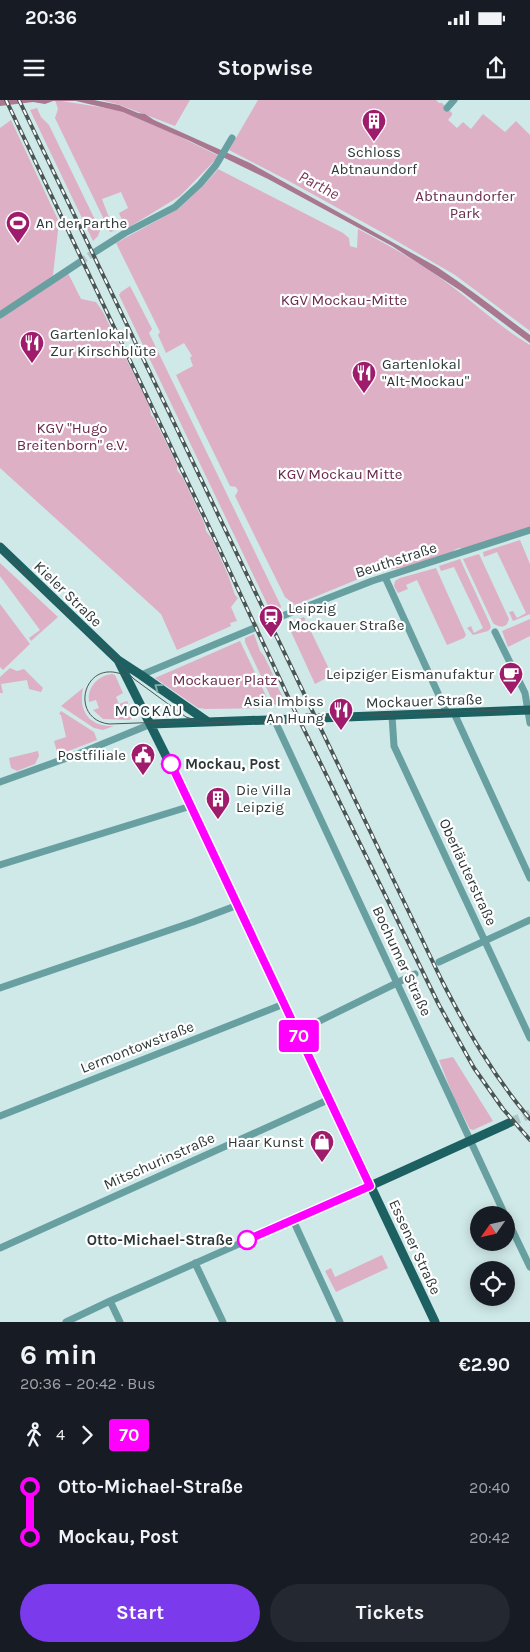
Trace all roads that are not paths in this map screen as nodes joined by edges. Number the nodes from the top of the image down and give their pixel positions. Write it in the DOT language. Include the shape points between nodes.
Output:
graph roads {
  1 [pos="454,100"];
  2 [pos="447,108"];
  3 [pos="232,138"];
  4 [pos="95,252"];
  5 [pos="80,262"];
  6 [pos="0,315"];
  7 [pos="530,530"];
  8 [pos="0,547"];
  9 [pos="385,577"];
  10 [pos="272,620"];
  11 [pos="252,629"];
  12 [pos="495,632"];
  13 [pos="118,660"];
  14 [pos="141,675"];
  15 [pos="529,710"];
  16 [pos="450,713"];
  17 [pos="392,716"];
  18 [pos="313,718"];
  19 [pos="274,719"];
  20 [pos="295,719"];
  21 [pos="205,720"];
  22 [pos="530,723"];
  23 [pos="150,724"];
  24 [pos="0,782"];
  25 [pos="191,806"];
  26 [pos="0,865"];
  27 [pos="530,878"];
  28 [pos="238,905"];
  29 [pos="530,920"];
  30 [pos="485,941"];
  31 [pos="439,962"];
  32 [pos="414,974"];
  33 [pos="396,983"];
  34 [pos="0,988"];
  35 [pos="284,1004"];
  36 [pos="297,1032"];
  37 [pos="530,1038"];
  38 [pos="330,1100"];
  39 [pos="0,1116"];
  40 [pos="510,1122"];
  41 [pos="470,1141"];
  42 [pos="370,1186"];
  43 [pos="501,1206"];
  44 [pos="293,1220"];
  45 [pos="515,1235"];
  46 [pos="0,1248"];
  47 [pos="195,1263"];
  48 [pos="530,1267"];
  49 [pos="110,1301"];
  50 [pos="66,1322"];
  51 [pos="120,1322"];
  52 [pos="224,1322"];
  53 [pos="340,1322"];
  54 [pos="435,1322"];
  1 -- 2 [label="street"];
  3 -- 4 [label="street" via="200,184 171,210"];
  5 -- 6 [label="street"];
  7 -- 9 [label="street, Beuthstraße"];
  8 -- 13 [label="main road, Kieler Straße"];
  9 -- 10 [label="street, Beuthstraße"];
  9 -- 16 [label="street"];
  11 -- 14 [label="street"];
  12 -- 15 [label="street" via="525,693"];
  13 -- 14 [label="main road, Kieler Straße"];
  13 -- 23 [label="main road, Kieler Straße"];
  21 -- 14 [label="main road, Kieler Straße, one-way"];
  15 -- 16 [label="main road, Mockauer Straße"];
  15 -- 22 [label="street"];
  16 -- 17 [label="main road, Mockauer Straße"];
  16 -- 27 [label="street"];
  17 -- 18 [label="main road, Mockauer Straße"];
  17 -- 30 [label="street, Oberläuterstraße" via="394,746"];
  19 -- 20 [label="main road"];
  19 -- 21 [label="main road"];
  19 -- 33 [label="street, Bochumer Straße"];
  21 -- 23 [label="main road"];
  23 -- 24 [label="street"];
  23 -- 25 [label="main road, Essener Straße"];
  25 -- 26 [label="street"];
  25 -- 28 [label="main road, Essener Straße"];
  28 -- 34 [label="street"];
  28 -- 35 [label="main road, Essener Straße"];
  29 -- 30 [label="street"];
  30 -- 31 [label="street"];
  30 -- 37 [label="street, Oberläuterstraße"];
  32 -- 33 [label="street"];
  33 -- 36 [label="street"];
  33 -- 41 [label="street, Bochumer Straße"];
  35 -- 36 [label="main road, Essener Straße"];
  35 -- 39 [label="street, Lermontowstraße"];
  36 -- 38 [label="main road, Essener Straße"];
  38 -- 42 [label="main road, Essener Straße"];
  38 -- 46 [label="street, Mitschurinstraße"];
  40 -- 41 [label="main road"];
  41 -- 42 [label="main road"];
  41 -- 43 [label="street, Bochumer Straße"];
  42 -- 44 [label="street"];
  42 -- 54 [label="main road, Essener Straße"];
  44 -- 47 [label="street"];
  44 -- 53 [label="street"];
  45 -- 48 [label="street, Bochumer Straße"];
  47 -- 49 [label="street"];
  47 -- 52 [label="street"];
  49 -- 50 [label="street"];
  49 -- 51 [label="street"];
}
